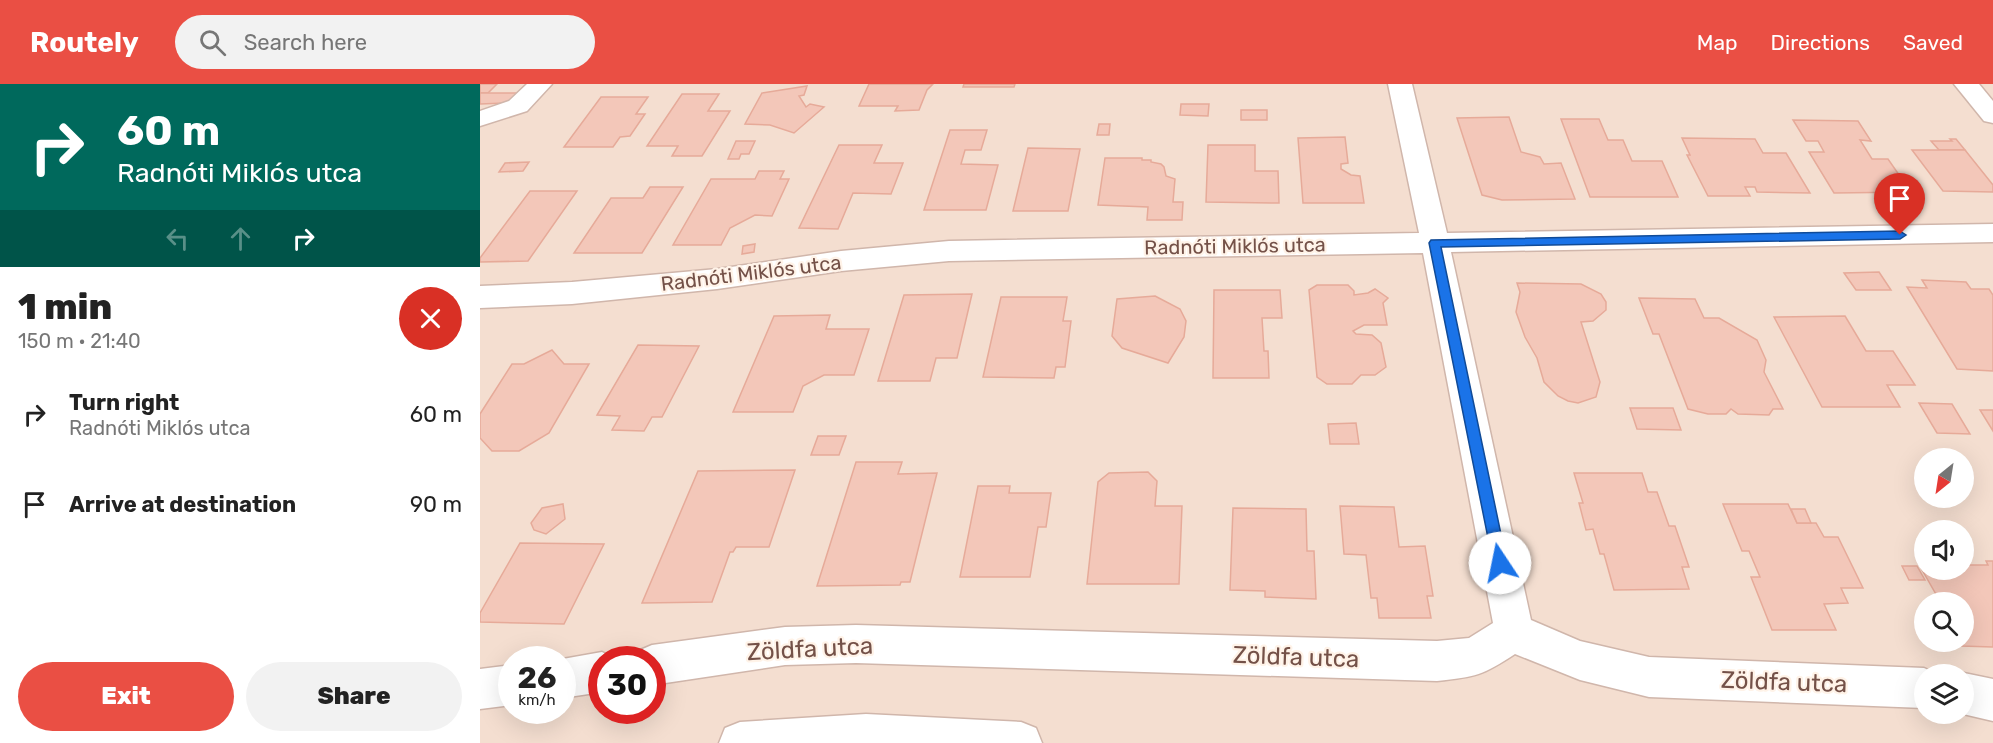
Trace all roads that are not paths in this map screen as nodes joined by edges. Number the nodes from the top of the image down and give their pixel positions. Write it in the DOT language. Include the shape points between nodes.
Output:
graph roads {
  1 [pos="540,84"];
  2 [pos="1400,84"];
  3 [pos="1966,84"];
  4 [pos="1993,116"];
  5 [pos="480,119"];
  6 [pos="1993,233"];
  7 [pos="1435,243"];
  8 [pos="480,297"];
  9 [pos="1514,632"];
  10 [pos="666,663"];
  11 [pos="498,687"];
  12 [pos="1914,688"];
  13 [pos="480,689"];
  14 [pos="1974,696"];
  15 [pos="1993,700"];
  16 [pos="741,743"];
  17 [pos="1021,743"];
  1 -- 5 [label="street" via="518,106"];
  2 -- 7 [label="street"];
  3 -- 4 [label="street"];
  6 -- 7 [label="street, Radnóti Miklós utca"];
  7 -- 8 [label="street, Radnóti Miklós utca" via="949,251 841,261 717,279"];
  7 -- 9 [label="street"];
  9 -- 10 [label="street, Zöldfa utca" via="1475,657 1437,661 856,644 785,646"];
  9 -- 12 [label="street, Zöldfa utca" via="1599,667 1640,675"];
  11 -- 13 [label="street"];
  14 -- 15 [label="street"];
  16 -- 17 [label="street" via="866,735"];
}
